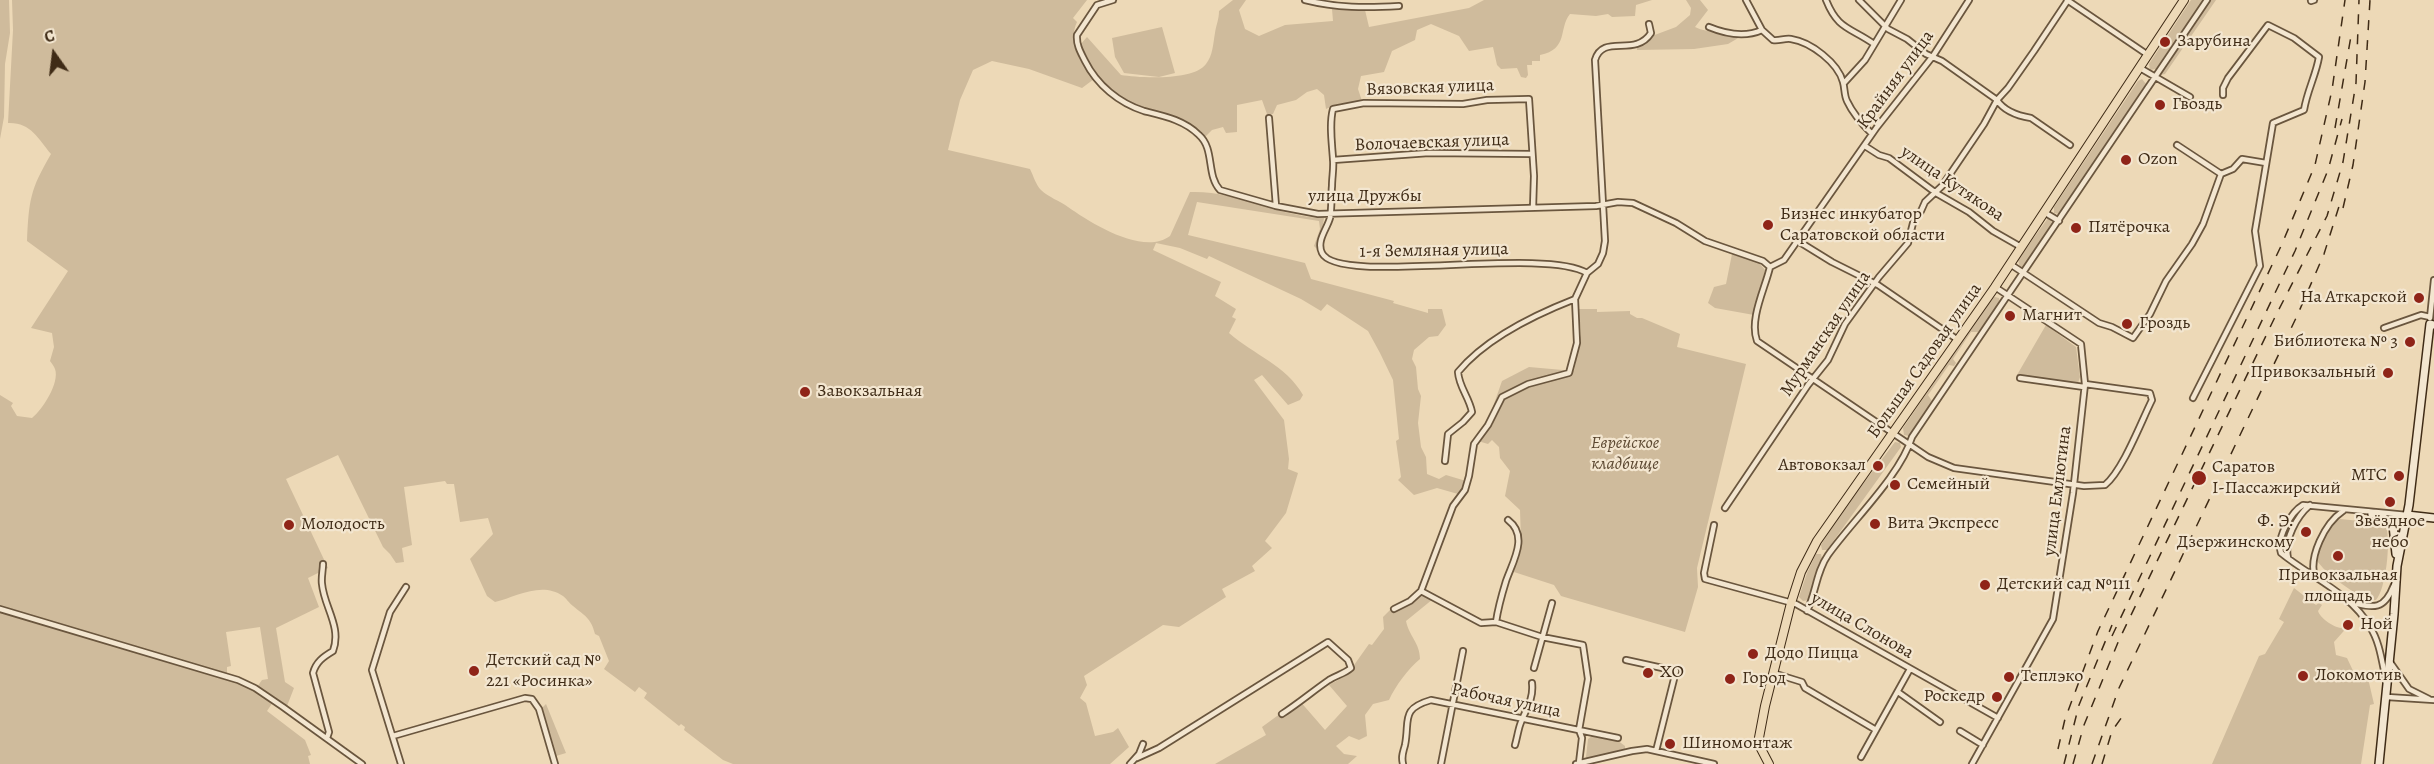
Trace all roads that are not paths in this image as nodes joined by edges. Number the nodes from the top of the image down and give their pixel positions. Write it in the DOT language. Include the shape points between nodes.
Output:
graph roads {
  1 [pos="1113,0"];
  2 [pos="1305,0"];
  3 [pos="1746,0"];
  4 [pos="1826,0"];
  5 [pos="1859,0"];
  6 [pos="1901,0"];
  7 [pos="1968,0"];
  8 [pos="2067,0"];
  9 [pos="2184,0"];
  10 [pos="2207,0"];
  11 [pos="1399,6"];
  12 [pos="1649,24"];
  13 [pos="1884,26"];
  14 [pos="1709,27"];
  15 [pos="1762,30"];
  16 [pos="1874,44"];
  17 [pos="2148,55"];
  18 [pos="1933,56"];
  19 [pos="2140,68"];
  20 [pos="2154,76"];
  21 [pos="1844,83"];
  22 [pos="2223,95"];
  23 [pos="2190,98"];
  24 [pos="1996,100"];
  25 [pos="1333,109"];
  26 [pos="1269,118"];
  27 [pos="1872,134"];
  28 [pos="2070,145"];
  29 [pos="2177,145"];
  30 [pos="1865,146"];
  31 [pos="1532,154"];
  32 [pos="1334,160"];
  33 [pos="2266,163"];
  34 [pos="2221,174"];
  35 [pos="1936,193"];
  36 [pos="1604,205"];
  37 [pos="1276,206"];
  38 [pos="1533,208"];
  39 [pos="2044,212"];
  40 [pos="1330,214"];
  41 [pos="2059,221"];
  42 [pos="1798,241"];
  43 [pos="2021,247"];
  44 [pos="2010,264"];
  45 [pos="1770,267"];
  46 [pos="1587,273"];
  47 [pos="2023,274"];
  48 [pos="2434,280"];
  49 [pos="1875,283"];
  50 [pos="1995,287"];
  51 [pos="2009,296"];
  52 [pos="1575,299"];
  53 [pos="2431,322"];
  54 [pos="2384,328"];
  55 [pos="1958,340"];
  56 [pos="1813,378"];
  57 [pos="2020,378"];
  58 [pos="2084,386"];
  59 [pos="2193,398"];
  60 [pos="1894,432"];
  61 [pos="1910,445"];
  62 [pos="1445,461"];
  63 [pos="2073,485"];
  64 [pos="1725,508"];
  65 [pos="2343,510"];
  66 [pos="2372,514"];
  67 [pos="2407,515"];
  68 [pos="2434,518"];
  69 [pos="1508,520"];
  70 [pos="1714,525"];
  71 [pos="323,564"];
  72 [pos="2397,566"];
  73 [pos="2315,578"];
  74 [pos="2395,582"];
  75 [pos="406,586"];
  76 [pos="1421,591"];
  77 [pos="2349,602"];
  78 [pos="1552,603"];
  79 [pos="1791,603"];
  80 [pos="0,609"];
  81 [pos="1394,609"];
  82 [pos="1807,611"];
  83 [pos="1496,622"];
  84 [pos="1542,637"];
  85 [pos="1463,651"];
  86 [pos="1626,660"];
  87 [pos="2390,662"];
  88 [pos="1534,668"];
  89 [pos="1910,669"];
  90 [pos="1773,673"];
  91 [pos="1532,682"];
  92 [pos="2387,686"];
  93 [pos="1898,692"];
  94 [pos="2387,697"];
  95 [pos="2431,700"];
  96 [pos="1454,704"];
  97 [pos="1282,714"];
  98 [pos="1998,718"];
  99 [pos="1523,719"];
  100 [pos="1940,722"];
  101 [pos="1579,730"];
  102 [pos="1876,730"];
  103 [pos="1960,731"];
  104 [pos="393,736"];
  105 [pos="327,738"];
  106 [pos="1618,738"];
  107 [pos="1143,744"];
  108 [pos="1515,745"];
  109 [pos="1983,745"];
  110 [pos="1656,751"];
  111 [pos="1861,757"];
  112 [pos="1137,758"];
  113 [pos="362,764"];
  114 [pos="401,764"];
  115 [pos="555,764"];
  116 [pos="1130,764"];
  117 [pos="1403,764"];
  118 [pos="1441,764"];
  119 [pos="1577,764"];
  120 [pos="1714,764"];
  121 [pos="1769,764"];
  122 [pos="1972,764"];
  123 [pos="2379,764"];
  1 -- 37 [label="street, улица Дружбы" via="1097,5 1077,35 1078,48 1089,68 1113,95 1129,105 1182,123 1202,138 1220,190"];
  2 -- 11 [label="street" via="1353,8"];
  3 -- 15 [label="street"];
  4 -- 16 [label="street" via="1833,16 1848,30"];
  5 -- 13 [label="street"];
  6 -- 13 [label="street"];
  7 -- 18 [label="street, Крайняя улица"];
  8 -- 17 [label="street"];
  8 -- 24 [label="street, Мурманская улица"];
  9 -- 17 [label="main road, Большая Садовая улица"];
  10 -- 20 [label="street"];
  12 -- 36 [label="street" via="1651,33 1646,41 1602,48 1595,60 1600,190"];
  13 -- 16 [label="street"];
  13 -- 18 [label="street"];
  14 -- 15 [label="street" via="1736,34"];
  15 -- 21 [label="street" via="1773,40 1802,42 1832,64"];
  16 -- 21 [label="street"];
  17 -- 19 [label="main road, Большая Садовая улица"];
  18 -- 24 [label="street"];
  18 -- 27 [label="street, Крайняя улица"];
  19 -- 20 [label="street"];
  19 -- 39 [label="main road, Большая Садовая улица"];
  20 -- 23 [label="street"];
  20 -- 41 [label="street"];
  21 -- 27 [label="street" via="1845,98"];
  22 -- 33 [label="street" via="2228,78 2268,25 2319,57 2304,110 2273,123"];
  24 -- 28 [label="street"];
  24 -- 35 [label="street, Мурманская улица"];
  25 -- 31 [label="street, Вязовская улица" via="1364,103 1463,105 1528,99"];
  25 -- 32 [label="street, 1-я Земляная улица"];
  26 -- 37 [label="street"];
  27 -- 30 [label="street, Крайняя улица"];
  29 -- 34 [label="street"];
  30 -- 35 [label="street, улица Кутякова" via="1889,158"];
  30 -- 42 [label="street, Крайняя улица"];
  31 -- 32 [label="street, Волочаевская улица" via="1429,153"];
  31 -- 38 [label="street"];
  32 -- 40 [label="street, 1-я Земляная улица"];
  33 -- 34 [label="street" via="2242,159 2234,169"];
  33 -- 59 [label="street" via="2255,231 2260,266"];
  34 -- 47 [label="street" via="2192,244 2133,338 2099,323"];
  35 -- 43 [label="street, улица Кутякова"];
  35 -- 49 [label="street, Мурманская улица" via="1914,219 1908,243"];
  36 -- 38 [label="street, улица Дружбы"];
  36 -- 45 [label="street, улица Дружбы" via="1626,202 1647,208 1706,241"];
  36 -- 46 [label="street" via="1604,253"];
  37 -- 40 [label="street, улица Дружбы"];
  38 -- 40 [label="street, улица Дружбы"];
  39 -- 41 [label="street"];
  39 -- 43 [label="main road, Большая Садовая улица"];
  40 -- 46 [label="street, 1-я Земляная улица" via="1321,251 1332,261 1348,265 1509,262 1561,266"];
  41 -- 47 [label="street"];
  42 -- 45 [label="street, Крайняя улица" via="1785,260"];
  42 -- 49 [label="street"];
  43 -- 44 [label="main road, Большая Садовая улица"];
  44 -- 47 [label="street"];
  44 -- 50 [label="main road, Большая Садовая улица"];
  45 -- 56 [label="street" via="1756,317 1755,336 1762,346"];
  46 -- 52 [label="street"];
  47 -- 51 [label="street"];
  48 -- 53 [label="street"];
  49 -- 55 [label="street"];
  49 -- 56 [label="street, Мурманская улица"];
  50 -- 51 [label="street"];
  50 -- 55 [label="main road, Большая Садовая улица"];
  51 -- 58 [label="street, улица Емлютина" via="2081,344"];
  51 -- 61 [label="street"];
  52 -- 62 [label="street" via="1507,333 1458,372 1472,412 1448,434"];
  52 -- 76 [label="street" via="1577,343 1569,373 1528,384 1502,397 1473,444 1469,476 1456,499"];
  53 -- 54 [label="street" via="2421,315"];
  53 -- 67 [label="street"];
  55 -- 60 [label="main road, Большая Садовая улица"];
  56 -- 60 [label="street"];
  56 -- 64 [label="street, Мурманская улица"];
  57 -- 58 [label="street"];
  58 -- 63 [label="street, улица Емлютина"];
  58 -- 63 [label="street" via="2142,390 2150,393 2152,400 2110,481 2098,486"];
  60 -- 61 [label="street"];
  60 -- 79 [label="main road, Большая Садовая улица" via="1817,541"];
  61 -- 63 [label="street" via="1954,468"];
  61 -- 82 [label="street" via="1827,556"];
  63 -- 98 [label="street, улица Емлютина" via="2053,619"];
  65 -- 66 [label="street"];
  65 -- 73 [label="street" via="2321,539 2312,567"];
  65 -- 73 [label="street" via="2303,505 2296,509 2280,541 2281,553"];
  66 -- 67 [label="street"];
  66 -- 72 [label="street" via="2393,525"];
  67 -- 68 [label="street"];
  67 -- 72 [label="street"];
  69 -- 83 [label="street" via="1516,528 1519,542"];
  70 -- 79 [label="street, улица Слонова" via="1705,579"];
  71 -- 105 [label="street" via="322,585 336,643 333,651 315,665 313,673 329,732"];
  72 -- 74 [label="street"];
  73 -- 77 [label="street"];
  74 -- 77 [label="street" via="2383,604 2374,607"];
  74 -- 87 [label="street"];
  75 -- 104 [label="street" via="390,612 372,669"];
  76 -- 81 [label="street"];
  76 -- 83 [label="street" via="1481,623"];
  77 -- 92 [label="street" via="2371,627"];
  78 -- 84 [label="street"];
  79 -- 82 [label="street, улица Слонова"];
  79 -- 90 [label="main road, Большая Садовая улица"];
  80 -- 105 [label="street" via="238,681 255,688"];
  82 -- 89 [label="street, улица Слонова"];
  83 -- 84 [label="street"];
  84 -- 88 [label="street"];
  84 -- 101 [label="street" via="1583,645 1588,680"];
  85 -- 96 [label="street"];
  86 -- 110 [label="street" via="1676,671"];
  87 -- 92 [label="street"];
  87 -- 95 [label="street" via="2409,689"];
  89 -- 93 [label="street"];
  89 -- 98 [label="street, улица Слонова"];
  90 -- 102 [label="street" via="1802,682"];
  90 -- 121 [label="main road, Большая Садовая улица" via="1758,743"];
  91 -- 99 [label="street" via="1533,693"];
  92 -- 94 [label="street"];
  93 -- 100 [label="street"];
  93 -- 102 [label="street"];
  94 -- 95 [label="street"];
  94 -- 123 [label="street"];
  96 -- 99 [label="street, Рабочая улица"];
  96 -- 117 [label="street, Рабочая улица" via="1431,700 1415,705 1409,714"];
  96 -- 118 [label="street"];
  97 -- 112 [label="street" via="1351,668 1348,660 1328,642"];
  98 -- 109 [label="street, улица Емлютина"];
  99 -- 101 [label="street, Рабочая улица"];
  99 -- 108 [label="street"];
  101 -- 106 [label="street, Рабочая улица"];
  101 -- 119 [label="street" via="1582,738"];
  102 -- 111 [label="street"];
  103 -- 109 [label="street"];
  104 -- 114 [label="street"];
  104 -- 115 [label="street" via="532,699 539,709"];
  105 -- 113 [label="street"];
  107 -- 112 [label="street"];
  109 -- 122 [label="street, улица Емлютина"];
  110 -- 119 [label="street" via="1632,751"];
  110 -- 120 [label="street"];
  112 -- 116 [label="street"];
}
